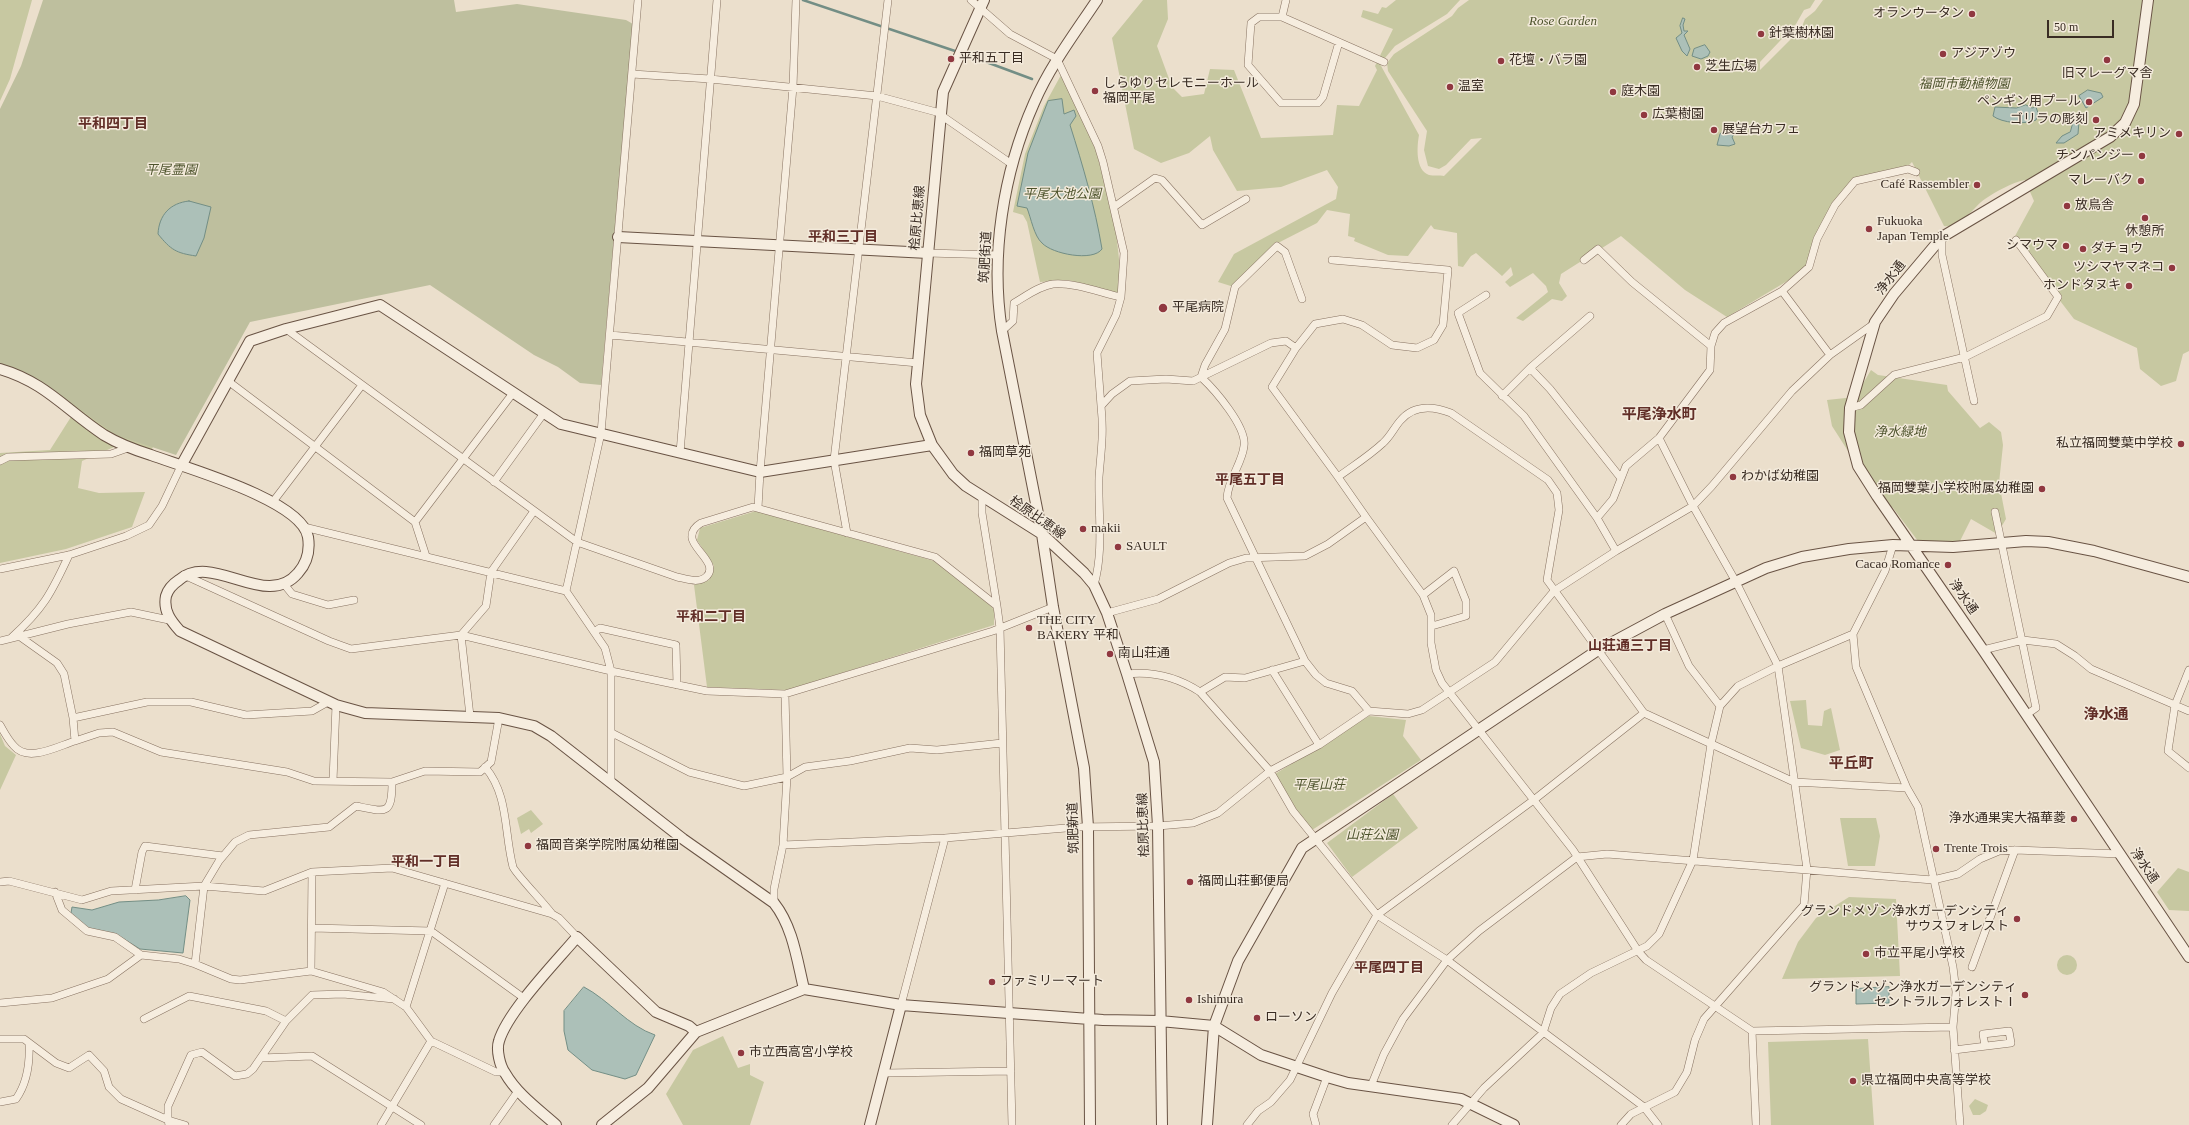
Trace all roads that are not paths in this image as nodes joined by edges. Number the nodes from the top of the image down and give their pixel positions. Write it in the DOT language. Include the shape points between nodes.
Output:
graph roads {
  1 [pos="638,0"];
  2 [pos="717,0"];
  3 [pos="796,0"];
  4 [pos="888,0"];
  5 [pos="972,0"];
  6 [pos="1097,0"];
  7 [pos="1286,0"];
  8 [pos="2148,0"];
  9 [pos="982,4"];
  10 [pos="1282,17"];
  11 [pos="1339,42"];
  12 [pos="1057,59"];
  13 [pos="1384,62"];
  14 [pos="632,74"];
  15 [pos="710,79"];
  16 [pos="793,87"];
  17 [pos="878,96"];
  18 [pos="940,113"];
  19 [pos="1013,165"];
  20 [pos="1916,172"];
  21 [pos="1246,199"];
  22 [pos="1114,207"];
  23 [pos="1942,236"];
  24 [pos="618,237"];
  25 [pos="2016,240"];
  26 [pos="697,242"];
  27 [pos="779,246"];
  28 [pos="859,250"];
  29 [pos="928,253"];
  30 [pos="997,255"];
  31 [pos="1332,260"];
  32 [pos="1584,260"];
  33 [pos="1782,291"];
  34 [pos="1486,295"];
  35 [pos="1121,297"];
  36 [pos="1302,299"];
  37 [pos="1590,316"];
  38 [pos="1875,322"];
  39 [pos="286,328"];
  40 [pos="1002,331"];
  41 [pos="610,335"];
  42 [pos="689,342"];
  43 [pos="1711,346"];
  44 [pos="1296,348"];
  45 [pos="771,350"];
  46 [pos="1830,355"];
  47 [pos="845,356"];
  48 [pos="1965,357"];
  49 [pos="918,363"];
  50 [pos="1530,368"];
  51 [pos="0,369"];
  52 [pos="1201,377"];
  53 [pos="228,381"];
  54 [pos="362,385"];
  55 [pos="513,393"];
  56 [pos="1502,396"];
  57 [pos="1974,401"];
  58 [pos="1101,406"];
  59 [pos="1850,408"];
  60 [pos="544,413"];
  61 [pos="601,433"];
  62 [pos="1660,438"];
  63 [pos="932,445"];
  64 [pos="315,447"];
  65 [pos="128,448"];
  66 [pos="680,453"];
  67 [pos="463,459"];
  68 [pos="834,460"];
  69 [pos="0,461"];
  70 [pos="181,466"];
  71 [pos="760,472"];
  72 [pos="1338,477"];
  73 [pos="1620,477"];
  74 [pos="494,482"];
  75 [pos="982,497"];
  76 [pos="272,503"];
  77 [pos="1693,506"];
  78 [pos="758,508"];
  79 [pos="534,511"];
  80 [pos="1995,512"];
  81 [pos="1366,517"];
  82 [pos="1597,518"];
  83 [pos="415,522"];
  84 [pos="304,527"];
  85 [pos="847,533"];
  86 [pos="1042,534"];
  87 [pos="577,542"];
  88 [pos="2003,544"];
  89 [pos="1911,545"];
  90 [pos="1893,546"];
  91 [pos="1616,551"];
  92 [pos="69,555"];
  93 [pos="426,556"];
  94 [pos="1255,558"];
  95 [pos="0,570"];
  96 [pos="491,572"];
  97 [pos="184,575"];
  98 [pos="2189,577"];
  99 [pos="1736,582"];
  100 [pos="284,584"];
  101 [pos="1094,585"];
  102 [pos="566,591"];
  103 [pos="1554,591"];
  104 [pos="1423,595"];
  105 [pos="354,600"];
  106 [pos="997,606"];
  107 [pos="1053,607"];
  108 [pos="1107,613"];
  109 [pos="1666,614"];
  110 [pos="169,620"];
  111 [pos="1432,626"];
  112 [pos="1000,628"];
  113 [pos="594,632"];
  114 [pos="1853,634"];
  115 [pos="19,636"];
  116 [pos="461,636"];
  117 [pos="9,640"];
  118 [pos="2023,640"];
  119 [pos="0,641"];
  120 [pos="1598,650"];
  121 [pos="1983,650"];
  122 [pos="1305,661"];
  123 [pos="1778,666"];
  124 [pos="1272,670"];
  125 [pos="2189,670"];
  126 [pos="610,671"];
  127 [pos="1127,674"];
  128 [pos="677,685"];
  129 [pos="1200,692"];
  130 [pos="1449,692"];
  131 [pos="785,694"];
  132 [pos="332,703"];
  133 [pos="2175,705"];
  134 [pos="1720,706"];
  135 [pos="1369,711"];
  136 [pos="2189,712"];
  137 [pos="1644,713"];
  138 [pos="2026,715"];
  139 [pos="470,716"];
  140 [pos="73,718"];
  141 [pos="499,718"];
  142 [pos="0,725"];
  143 [pos="1479,730"];
  144 [pos="612,733"];
  145 [pos="75,740"];
  146 [pos="1002,743"];
  147 [pos="1711,744"];
  148 [pos="1319,745"];
  149 [pos="485,767"];
  150 [pos="2189,768"];
  151 [pos="1270,772"];
  152 [pos="787,777"];
  153 [pos="333,781"];
  154 [pos="392,782"];
  155 [pos="611,782"];
  156 [pos="1794,782"];
  157 [pos="1907,788"];
  158 [pos="1535,799"];
  159 [pos="1158,826"];
  160 [pos="1088,827"];
  161 [pos="1004,834"];
  162 [pos="946,838"];
  163 [pos="1315,838"];
  164 [pos="783,845"];
  165 [pos="2015,850"];
  166 [pos="2120,854"];
  167 [pos="223,856"];
  168 [pos="1577,857"];
  169 [pos="1693,860"];
  170 [pos="1807,869"];
  171 [pos="312,872"];
  172 [pos="1933,880"];
  173 [pos="0,882"];
  174 [pos="445,883"];
  175 [pos="204,886"];
  176 [pos="136,890"];
  177 [pos="55,892"];
  178 [pos="774,903"];
  179 [pos="552,914"];
  180 [pos="1377,915"];
  181 [pos="312,928"];
  182 [pos="431,931"];
  183 [pos="577,937"];
  184 [pos="1638,951"];
  185 [pos="2187,951"];
  186 [pos="141,955"];
  187 [pos="1447,960"];
  188 [pos="194,964"];
  189 [pos="1972,967"];
  190 [pos="311,971"];
  191 [pos="804,989"];
  192 [pos="397,999"];
  193 [pos="525,999"];
  194 [pos="0,1003"];
  195 [pos="901,1005"];
  196 [pos="1715,1006"];
  197 [pos="406,1007"];
  198 [pos="1010,1014"];
  199 [pos="1089,1018"];
  200 [pos="144,1019"];
  201 [pos="286,1022"];
  202 [pos="1160,1022"];
  203 [pos="1214,1026"];
  204 [pos="1953,1027"];
  205 [pos="1752,1031"];
  206 [pos="696,1032"];
  207 [pos="1543,1033"];
  208 [pos="0,1039"];
  209 [pos="431,1041"];
  210 [pos="30,1043"];
  211 [pos="1984,1046"];
  212 [pos="1954,1050"];
  213 [pos="261,1058"];
  214 [pos="1298,1066"];
  215 [pos="504,1072"];
  216 [pos="1011,1072"];
  217 [pos="884,1074"];
  218 [pos="1327,1077"];
  219 [pos="1371,1086"];
  220 [pos="518,1091"];
  221 [pos="0,1102"];
  222 [pos="1471,1102"];
  223 [pos="391,1107"];
  224 [pos="1644,1107"];
  225 [pos="168,1122"];
  226 [pos="186,1125"];
  227 [pos="381,1125"];
  228 [pos="421,1125"];
  229 [pos="494,1125"];
  230 [pos="556,1125"];
  231 [pos="602,1125"];
  232 [pos="870,1125"];
  233 [pos="1012,1125"];
  234 [pos="1090,1125"];
  235 [pos="1162,1125"];
  236 [pos="1207,1125"];
  237 [pos="1247,1125"];
  238 [pos="1316,1125"];
  239 [pos="1452,1125"];
  240 [pos="1514,1125"];
  241 [pos="1621,1125"];
  242 [pos="1658,1125"];
  243 [pos="1756,1125"];
  244 [pos="1960,1125"];
  1 -- 14 [label="street"];
  2 -- 15 [label="street"];
  3 -- 16 [label="street"];
  4 -- 17 [label="street"];
  5 -- 9 [label="street"];
  6 -- 12 [label="street, 筑肥街道"];
  7 -- 10 [label="street"];
  8 -- 23 [label="street, 浄水通" via="2134,104 2120,130"];
  9 -- 12 [label="street" via="1010,34"];
  9 -- 18 [label="street, 桧原比恵線" via="943,92"];
  10 -- 11 [label="street"];
  10 -- 11 [label="street" via="1259,17 1251,23 1248,65 1281,103 1318,103 1323,97"];
  11 -- 13 [label="street"];
  12 -- 19 [label="street, 筑肥街道" via="1034,103"];
  12 -- 22 [label="street" via="1098,146"];
  14 -- 15 [label="street"];
  14 -- 24 [label="street"];
  15 -- 16 [label="street"];
  15 -- 26 [label="street"];
  16 -- 17 [label="street"];
  16 -- 27 [label="street"];
  17 -- 18 [label="street"];
  17 -- 28 [label="street"];
  18 -- 19 [label="street"];
  18 -- 29 [label="street, 桧原比恵線"];
  19 -- 30 [label="street, 筑肥街道"];
  20 -- 33 [label="street" via="1908,169 1855,181 1835,205 1817,239 1809,267"];
  21 -- 22 [label="street" via="1202,225 1162,180 1155,178"];
  22 -- 35 [label="street" via="1124,253"];
  23 -- 38 [label="street, 浄水通" via="1894,294"];
  23 -- 48 [label="street" via="1942,255"];
  24 -- 26 [label="street"];
  24 -- 41 [label="street"];
  25 -- 48 [label="street" via="2058,297 2047,316"];
  26 -- 27 [label="street"];
  26 -- 42 [label="street"];
  27 -- 28 [label="street"];
  27 -- 45 [label="street"];
  28 -- 29 [label="street"];
  28 -- 47 [label="street"];
  29 -- 30 [label="street"];
  29 -- 49 [label="street, 桧原比恵線"];
  30 -- 40 [label="street, 筑肥街道" via="998,304"];
  31 -- 44 [label="street" via="1448,270 1443,325 1434,340 1417,348 1392,345 1362,325 1343,319 1315,324"];
  32 -- 43 [label="street" via="1598,249 1632,282"];
  33 -- 43 [label="street" via="1724,323 1715,333"];
  33 -- 46 [label="street"];
  34 -- 56 [label="street" via="1458,313 1480,373"];
  35 -- 40 [label="street" via="1066,285 1042,287 1014,303 1013,321"];
  35 -- 58 [label="street" via="1116,315 1097,353"];
  36 -- 52 [label="street" via="1285,252 1277,246 1235,287 1225,329"];
  37 -- 50 [label="street"];
  38 -- 46 [label="street"];
  38 -- 59 [label="street, 浄水通"];
  39 -- 53 [label="street" via="250,341"];
  39 -- 54 [label="street"];
  39 -- 55 [label="street" via="380,305"];
  40 -- 86 [label="street, 筑肥街道"];
  41 -- 42 [label="street"];
  41 -- 61 [label="street"];
  42 -- 45 [label="street"];
  42 -- 66 [label="street"];
  43 -- 62 [label="street" via="1710,370"];
  44 -- 52 [label="street" via="1286,341 1271,343"];
  44 -- 72 [label="street" via="1272,387"];
  45 -- 47 [label="street"];
  45 -- 71 [label="street"];
  46 -- 77 [label="street" via="1792,391"];
  47 -- 49 [label="street"];
  47 -- 68 [label="street"];
  48 -- 57 [label="street"];
  48 -- 59 [label="street" via="1894,375 1861,405"];
  49 -- 63 [label="street, 桧原比恵線" via="916,384 920,415"];
  50 -- 56 [label="street"];
  50 -- 73 [label="street" via="1550,389"];
  51 -- 65 [label="street" via="36,383 104,435"];
  52 -- 58 [label="street" via="1193,381 1130,381"];
  52 -- 94 [label="street" via="1221,398 1244,436 1244,446 1227,498"];
  53 -- 64 [label="street"];
  53 -- 70 [label="street"];
  54 -- 64 [label="street"];
  54 -- 67 [label="street"];
  55 -- 60 [label="street"];
  55 -- 67 [label="street"];
  56 -- 82 [label="street" via="1524,416"];
  58 -- 101 [label="street" via="1104,431 1100,477 1099,567"];
  59 -- 89 [label="street, 浄水通" via="1849,432 1858,466"];
  60 -- 61 [label="street" via="561,424"];
  60 -- 74 [label="street"];
  61 -- 66 [label="street"];
  61 -- 87 [label="street"];
  62 -- 73 [label="street" via="1626,466"];
  62 -- 77 [label="street"];
  63 -- 68 [label="street"];
  63 -- 75 [label="street, 桧原比恵線" via="953,474"];
  64 -- 76 [label="street"];
  64 -- 83 [label="street"];
  65 -- 69 [label="street" via="111,454 8,457"];
  65 -- 70 [label="street"];
  66 -- 71 [label="street"];
  67 -- 74 [label="street"];
  67 -- 83 [label="street"];
  68 -- 71 [label="street"];
  68 -- 85 [label="street"];
  70 -- 76 [label="street" via="236,484"];
  70 -- 92 [label="street" via="162,506 149,525 126,536"];
  71 -- 78 [label="street"];
  72 -- 81 [label="street"];
  72 -- 103 [label="street" via="1384,443 1400,420 1408,414 1417,409 1435,407 1451,414 1548,480 1557,493 1559,510 1547,572 1547,580"];
  73 -- 82 [label="street" via="1613,499"];
  74 -- 79 [label="street"];
  75 -- 86 [label="street, 桧原比恵線"];
  75 -- 106 [label="street" via="982,513"];
  76 -- 84 [label="street"];
  77 -- 91 [label="street"];
  77 -- 99 [label="street"];
  78 -- 85 [label="street"];
  78 -- 87 [label="street" via="753,507 701,522 696,526 693,531 693,542 707,560 710,569 707,576 700,580 692,581 677,577"];
  79 -- 87 [label="street"];
  79 -- 96 [label="street"];
  80 -- 88 [label="street"];
  81 -- 94 [label="street" via="1328,544 1305,556"];
  81 -- 104 [label="street"];
  82 -- 91 [label="street"];
  83 -- 93 [label="street"];
  84 -- 93 [label="street"];
  84 -- 100 [label="street" via="308,536 308,553 302,569"];
  85 -- 106 [label="street" via="935,557"];
  86 -- 101 [label="street, 桧原比恵線" via="1070,558"];
  86 -- 107 [label="street, 筑肥新道"];
  87 -- 102 [label="street"];
  88 -- 89 [label="street" via="1953,547"];
  88 -- 98 [label="street" via="2026,541 2061,544"];
  88 -- 118 [label="street"];
  89 -- 90 [label="street"];
  89 -- 121 [label="street, 浄水通"];
  90 -- 99 [label="street" via="1849,549 1802,557 1766,568"];
  90 -- 114 [label="street" via="1885,571"];
  91 -- 103 [label="street"];
  92 -- 95 [label="street"];
  92 -- 117 [label="street" via="54,589 43,606"];
  93 -- 96 [label="street"];
  94 -- 108 [label="street" via="1229,562 1158,599"];
  94 -- 122 [label="street"];
  96 -- 102 [label="street"];
  96 -- 116 [label="street" via="486,606"];
  97 -- 100 [label="street" via="197,572 217,574 264,586"];
  97 -- 110 [label="street" via="172,586 166,597"];
  97 -- 116 [label="street" via="351,649"];
  99 -- 109 [label="street"];
  99 -- 123 [label="street"];
  100 -- 105 [label="street" via="292,594 328,605"];
  101 -- 108 [label="street, 桧原比恵線"];
  102 -- 113 [label="street"];
  103 -- 120 [label="street"];
  103 -- 130 [label="street" via="1502,656"];
  104 -- 111 [label="street" via="1431,615"];
  104 -- 111 [label="street" via="1454,571 1466,601 1466,616"];
  106 -- 112 [label="street"];
  107 -- 112 [label="street"];
  107 -- 160 [label="street, 筑肥新道" via="1084,768"];
  108 -- 127 [label="street, 桧原比恵線"];
  109 -- 120 [label="street"];
  109 -- 134 [label="street" via="1689,666"];
  110 -- 115 [label="street" via="131,612"];
  110 -- 132 [label="street" via="180,631"];
  111 -- 130 [label="street" via="1430,643 1436,670"];
  112 -- 131 [label="street"];
  112 -- 146 [label="street"];
  113 -- 126 [label="street" via="605,648"];
  113 -- 128 [label="street" via="600,628 676,645"];
  114 -- 123 [label="street"];
  114 -- 157 [label="street" via="1856,667"];
  115 -- 117 [label="street"];
  115 -- 140 [label="street" via="57,663 64,674"];
  116 -- 126 [label="street"];
  116 -- 139 [label="street"];
  117 -- 119 [label="street"];
  118 -- 121 [label="street"];
  118 -- 133 [label="street" via="2056,644 2091,669"];
  118 -- 138 [label="street" via="2036,708"];
  120 -- 137 [label="street"];
  120 -- 143 [label="street"];
  121 -- 138 [label="street, 浄水通"];
  122 -- 124 [label="street"];
  122 -- 135 [label="street" via="1326,683 1352,691"];
  123 -- 134 [label="street" via="1738,686"];
  123 -- 156 [label="street"];
  124 -- 129 [label="street" via="1245,678 1225,677"];
  124 -- 148 [label="street"];
  125 -- 133 [label="street"];
  126 -- 128 [label="street"];
  126 -- 144 [label="street"];
  127 -- 129 [label="street" via="1173,677"];
  127 -- 159 [label="street, 桧原比恵線" via="1154,762"];
  128 -- 131 [label="street" via="707,691"];
  129 -- 151 [label="street"];
  130 -- 135 [label="street" via="1422,710 1408,714"];
  130 -- 143 [label="street"];
  131 -- 152 [label="street"];
  132 -- 139 [label="street" via="365,713"];
  132 -- 140 [label="street" via="312,711 246,715 191,702 147,702"];
  132 -- 153 [label="street"];
  133 -- 136 [label="street"];
  133 -- 150 [label="street" via="2168,751"];
  134 -- 147 [label="street"];
  135 -- 148 [label="street"];
  137 -- 147 [label="street"];
  137 -- 158 [label="street"];
  138 -- 166 [label="street, 浄水通"];
  139 -- 141 [label="street"];
  140 -- 145 [label="street"];
  141 -- 149 [label="street" via="491,762"];
  141 -- 155 [label="street" via="534,726 552,736"];
  142 -- 145 [label="street" via="14,747 26,753 38,753"];
  143 -- 158 [label="street"];
  143 -- 163 [label="street"];
  144 -- 152 [label="street" via="689,772 744,786"];
  144 -- 155 [label="street"];
  145 -- 153 [label="street" via="113,732 161,752 287,772 314,781"];
  146 -- 152 [label="street" via="937,750 910,748 850,761 805,767"];
  146 -- 161 [label="street"];
  147 -- 156 [label="street"];
  147 -- 169 [label="street"];
  148 -- 151 [label="street"];
  149 -- 154 [label="street" via="480,772 425,771"];
  149 -- 179 [label="street" via="494,778 504,808 513,868"];
  151 -- 159 [label="street" via="1218,813 1193,823"];
  151 -- 163 [label="street" via="1293,811"];
  152 -- 164 [label="street"];
  153 -- 154 [label="street"];
  154 -- 167 [label="street" via="392,801 388,809 380,811 356,806 329,827 249,834 235,842"];
  155 -- 178 [label="street" via="683,839"];
  156 -- 157 [label="street"];
  156 -- 170 [label="street"];
  157 -- 172 [label="street" via="1918,806"];
  158 -- 168 [label="street"];
  158 -- 180 [label="street"];
  159 -- 160 [label="street"];
  159 -- 202 [label="street, 桧原比恵線"];
  160 -- 161 [label="street"];
  160 -- 199 [label="street, 筑肥新道"];
  161 -- 162 [label="street"];
  161 -- 198 [label="street"];
  162 -- 164 [label="street"];
  162 -- 195 [label="street"];
  163 -- 180 [label="street"];
  163 -- 203 [label="street" via="1302,848 1238,961"];
  164 -- 178 [label="street" via="774,889"];
  165 -- 166 [label="street"];
  165 -- 172 [label="street" via="1999,851 1980,859 1958,874"];
  165 -- 189 [label="street"];
  166 -- 185 [label="street, 浄水通"];
  167 -- 175 [label="street"];
  167 -- 176 [label="street" via="145,846"];
  168 -- 169 [label="street" via="1607,854"];
  168 -- 184 [label="street"];
  168 -- 187 [label="street" via="1479,931"];
  169 -- 170 [label="street"];
  169 -- 184 [label="street" via="1659,934"];
  170 -- 172 [label="street"];
  170 -- 196 [label="street" via="1804,905"];
  171 -- 174 [label="street" via="392,868"];
  171 -- 175 [label="street" via="264,891"];
  171 -- 181 [label="street"];
  172 -- 204 [label="street" via="1956,992"];
  173 -- 177 [label="street"];
  174 -- 179 [label="street"];
  174 -- 182 [label="street"];
  175 -- 176 [label="street"];
  175 -- 188 [label="street"];
  176 -- 177 [label="street" via="111,891 82,900"];
  177 -- 186 [label="street" via="62,910 87,931 115,937"];
  178 -- 191 [label="street" via="783,914 788,927"];
  179 -- 183 [label="street"];
  180 -- 187 [label="street"];
  180 -- 214 [label="street" via="1332,993"];
  181 -- 182 [label="street"];
  181 -- 190 [label="street"];
  182 -- 193 [label="street"];
  182 -- 197 [label="street"];
  183 -- 193 [label="street"];
  183 -- 206 [label="street" via="656,1012 689,1026"];
  184 -- 196 [label="street" via="1646,960"];
  184 -- 207 [label="street" via="1591,973 1560,994 1551,1008"];
  186 -- 188 [label="street" via="179,959"];
  186 -- 194 [label="street" via="108,979 52,998"];
  187 -- 207 [label="street"];
  187 -- 219 [label="street" via="1403,1019 1384,1054"];
  188 -- 190 [label="street" via="231,979 240,980"];
  190 -- 192 [label="street" via="383,992"];
  191 -- 195 [label="street"];
  191 -- 206 [label="street"];
  192 -- 197 [label="street"];
  192 -- 201 [label="street" via="343,994 312,995"];
  193 -- 215 [label="street" via="508,1021 498,1042"];
  195 -- 198 [label="street"];
  195 -- 217 [label="street"];
  196 -- 205 [label="street"];
  196 -- 224 [label="street" via="1704,1019 1695,1040 1687,1072 1675,1092"];
  197 -- 209 [label="street"];
  198 -- 199 [label="street"];
  198 -- 216 [label="street"];
  199 -- 202 [label="street"];
  199 -- 234 [label="street, 筑肥新道"];
  200 -- 201 [label="street" via="189,996 266,1011"];
  201 -- 213 [label="street"];
  202 -- 203 [label="street"];
  202 -- 235 [label="street, 桧原比恵線"];
  203 -- 214 [label="street" via="1261,1055"];
  203 -- 236 [label="street"];
  204 -- 205 [label="street"];
  204 -- 212 [label="street"];
  205 -- 243 [label="street"];
  206 -- 231 [label="street" via="648,1088"];
  207 -- 222 [label="street"];
  207 -- 224 [label="street"];
  208 -- 210 [label="street" via="24,1039"];
  209 -- 215 [label="street" via="496,1072"];
  209 -- 223 [label="street"];
  210 -- 221 [label="street" via="30,1063 20,1092 16,1099"];
  210 -- 225 [label="street" via="56,1063 69,1068 89,1055 104,1071 109,1087 121,1099"];
  211 -- 212 [label="street"];
  212 -- 244 [label="street"];
  213 -- 223 [label="street" via="312,1056"];
  213 -- 225 [label="street" via="247,1074 235,1076 202,1052 191,1055 168,1106"];
  214 -- 218 [label="street"];
  214 -- 237 [label="street" via="1271,1102"];
  215 -- 220 [label="street"];
  216 -- 217 [label="street"];
  216 -- 233 [label="street"];
  217 -- 232 [label="street"];
  218 -- 219 [label="street"];
  218 -- 238 [label="street" via="1313,1114"];
  219 -- 222 [label="street"];
  220 -- 229 [label="street"];
  220 -- 230 [label="street"];
  222 -- 239 [label="street"];
  222 -- 240 [label="street"];
  223 -- 227 [label="street"];
  223 -- 228 [label="street"];
  224 -- 241 [label="street" via="1631,1114"];
  224 -- 242 [label="street"];
  225 -- 226 [label="street"];
}
